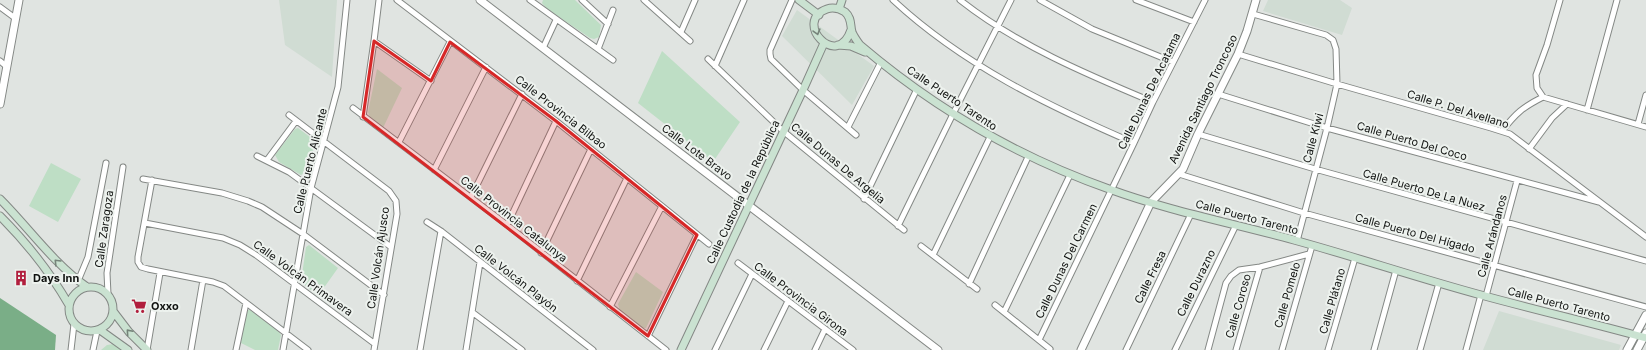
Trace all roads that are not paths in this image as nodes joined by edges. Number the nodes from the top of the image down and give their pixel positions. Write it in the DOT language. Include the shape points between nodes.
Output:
graph roads {
  1 [pos="19,0"];
  2 [pos="347,0"];
  3 [pos="379,0"];
  4 [pos="397,0"];
  5 [pos="480,0"];
  6 [pos="530,0"];
  7 [pos="582,0"];
  8 [pos="645,0"];
  9 [pos="694,0"];
  10 [pos="744,0"];
  11 [pos="792,0"];
  12 [pos="799,0"];
  13 [pos="842,0"];
  14 [pos="893,0"];
  15 [pos="960,0"];
  16 [pos="1011,0"];
  17 [pos="1040,0"];
  18 [pos="1136,0"];
  19 [pos="1205,0"];
  20 [pos="1256,0"];
  21 [pos="1560,0"];
  22 [pos="1617,0"];
  23 [pos="537,2"];
  24 [pos="0,7"];
  25 [pos="839,9"];
  26 [pos="613,10"];
  27 [pos="1253,14"];
  28 [pos="818,15"];
  29 [pos="16,18"];
  30 [pos="556,20"];
  31 [pos="1194,22"];
  32 [pos="608,24"];
  33 [pos="998,26"];
  34 [pos="851,30"];
  35 [pos="680,32"];
  36 [pos="374,41"];
  37 [pos="690,41"];
  38 [pos="450,42"];
  39 [pos="824,43"];
  40 [pos="836,45"];
  41 [pos="543,48"];
  42 [pos="598,49"];
  43 [pos="871,54"];
  44 [pos="1238,54"];
  45 [pos="708,59"];
  46 [pos="613,60"];
  47 [pos="880,62"];
  48 [pos="1173,62"];
  49 [pos="3,64"];
  50 [pos="978,65"];
  51 [pos="715,66"];
  52 [pos="486,67"];
  53 [pos="431,81"];
  54 [pos="1337,84"];
  55 [pos="917,89"];
  56 [pos="803,90"];
  57 [pos="522,94"];
  58 [pos="1218,94"];
  59 [pos="1646,95"];
  60 [pos="1543,96"];
  61 [pos="1153,102"];
  62 [pos="0,104"];
  63 [pos="1567,104"];
  64 [pos="353,108"];
  65 [pos="1587,110"];
  66 [pos="953,114"];
  67 [pos="289,115"];
  68 [pos="363,117"];
  69 [pos="296,121"];
  70 [pos="556,121"];
  71 [pos="1638,124"];
  72 [pos="848,127"];
  73 [pos="1646,127"];
  74 [pos="1327,128"];
  75 [pos="783,131"];
  76 [pos="1502,131"];
  77 [pos="1198,134"];
  78 [pos="856,135"];
  79 [pos="990,137"];
  80 [pos="323,141"];
  81 [pos="399,142"];
  82 [pos="1134,143"];
  83 [pos="591,149"];
  84 [pos="1529,149"];
  85 [pos="256,156"];
  86 [pos="1028,156"];
  87 [pos="267,160"];
  88 [pos="106,163"];
  89 [pos="123,167"];
  90 [pos="1315,169"];
  91 [pos="434,170"];
  92 [pos="1179,174"];
  93 [pos="1070,175"];
  94 [pos="627,178"];
  95 [pos="143,179"];
  96 [pos="152,180"];
  97 [pos="1517,181"];
  98 [pos="311,188"];
  99 [pos="1111,190"];
  100 [pos="471,198"];
  101 [pos="0,199"];
  102 [pos="864,199"];
  103 [pos="1151,202"];
  104 [pos="1602,203"];
  105 [pos="749,205"];
  106 [pos="662,206"];
  107 [pos="1304,212"];
  108 [pos="1192,214"];
  109 [pos="0,216"];
  110 [pos="144,222"];
  111 [pos="427,222"];
  112 [pos="1505,222"];
  113 [pos="506,225"];
  114 [pos="1236,225"];
  115 [pos="898,226"];
  116 [pos="904,230"];
  117 [pos="441,231"];
  118 [pos="303,234"];
  119 [pos="697,235"];
  120 [pos="1646,237"];
  121 [pos="1297,241"];
  122 [pos="709,244"];
  123 [pos="921,246"];
  124 [pos="1312,246"];
  125 [pos="391,247"];
  126 [pos="541,253"];
  127 [pos="1309,254"];
  128 [pos="933,255"];
  129 [pos="1355,258"];
  130 [pos="480,262"];
  131 [pos="1646,262"];
  132 [pos="738,263"];
  133 [pos="1494,265"];
  134 [pos="1260,267"];
  135 [pos="1396,270"];
  136 [pos="160,273"];
  137 [pos="752,274"];
  138 [pos="203,280"];
  139 [pos="78,281"];
  140 [pos="576,281"];
  141 [pos="294,283"];
  142 [pos="1439,283"];
  143 [pos="969,284"];
  144 [pos="87,287"];
  145 [pos="977,289"];
  146 [pos="108,294"];
  147 [pos="384,295"];
  148 [pos="1483,296"];
  149 [pos="788,301"];
  150 [pos="246,303"];
  151 [pos="69,305"];
  152 [pos="995,305"];
  153 [pos="610,307"];
  154 [pos="1646,307"];
  155 [pos="113,311"];
  156 [pos="472,312"];
  157 [pos="1004,312"];
  158 [pos="1646,315"];
  159 [pos="74,324"];
  160 [pos="825,329"];
  161 [pos="98,330"];
  162 [pos="286,333"];
  163 [pos="1635,335"];
  164 [pos="648,336"];
  165 [pos="1645,336"];
  166 [pos="1039,340"];
  167 [pos="375,344"];
  168 [pos="664,348"];
  169 [pos="1050,349"];
  170 [pos="71,350"];
  171 [pos="93,350"];
  172 [pos="128,350"];
  173 [pos="147,350"];
  174 [pos="191,350"];
  175 [pos="236,350"];
  176 [pos="283,350"];
  177 [pos="308,350"];
  178 [pos="374,350"];
  179 [pos="420,350"];
  180 [pos="466,350"];
  181 [pos="522,350"];
  182 [pos="593,350"];
  183 [pos="681,350"];
  184 [pos="715,350"];
  185 [pos="764,350"];
  186 [pos="815,350"];
  187 [pos="853,350"];
  188 [pos="938,350"];
  189 [pos="1081,350"];
  190 [pos="1126,350"];
  191 [pos="1175,350"];
  192 [pos="1208,350"];
  193 [pos="1236,350"];
  194 [pos="1282,350"];
  195 [pos="1328,350"];
  196 [pos="1374,350"];
  197 [pos="1420,350"];
  198 [pos="1466,350"];
  199 [pos="1627,350"];
  200 [pos="1637,350"];
  1 -- 29 [label="street"];
  2 -- 80 [label="street, Calle Puerto Alicante" via="338,87"];
  3 -- 36 [label="street"];
  4 -- 38 [label="street, Calle Provincia Bilbao"];
  5 -- 41 [label="street, Calle Lote Bravo"];
  6 -- 23 [label="street"];
  7 -- 32 [label="street"];
  8 -- 35 [label="street"];
  9 -- 35 [label="street"];
  10 -- 51 [label="street"];
  11 -- 56 [label="street" via="770,54 775,63"];
  12 -- 28 [label="main road"];
  13 -- 25 [label="main road"];
  14 -- 50 [label="street" via="928,30"];
  15 -- 33 [label="street"];
  16 -- 33 [label="street"];
  17 -- 48 [label="street" via="1092,29"];
  18 -- 31 [label="street"];
  19 -- 31 [label="street, Calle Dunas De Acatama"];
  20 -- 27 [label="street, Avenida Santiago Troncoso"];
  21 -- 60 [label="street" via="1537,69 1537,88"];
  22 -- 65 [label="street"];
  23 -- 30 [label="street"];
  24 -- 29 [label="street"];
  25 -- 28 [label="main road" via="828,9"];
  25 -- 34 [label="main road" via="850,20"];
  26 -- 32 [label="street"];
  27 -- 44 [label="street, Avenida Santiago Troncoso"];
  27 -- 54 [label="street, Calle Kiwi" via="1326,35 1333,40 1336,49"];
  28 -- 39 [label="main road, one-way" via="815,21 816,33"];
  29 -- 49 [label="street"];
  30 -- 41 [label="street"];
  30 -- 42 [label="street"];
  31 -- 48 [label="street, Calle Dunas De Acatama"];
  32 -- 42 [label="street"];
  33 -- 50 [label="street"];
  33 -- 61 [label="street" via="1068,65"];
  34 -- 40 [label="main road" via="846,40"];
  34 -- 43 [label="main road, Calle Puerto Tarento" via="857,42"];
  35 -- 37 [label="street"];
  36 -- 53 [label="street"];
  36 -- 68 [label="street"];
  38 -- 52 [label="street, Calle Provincia Bilbao"];
  38 -- 53 [label="street"];
  39 -- 40 [label="main road"];
  39 -- 56 [label="main road, Calle Custodia de la República"];
  40 -- 43 [label="main road, Calle Puerto Tarento" via="851,46"];
  41 -- 105 [label="street, Calle Lote Bravo"];
  42 -- 46 [label="street"];
  43 -- 47 [label="main road, Calle Puerto Tarento"];
  44 -- 54 [label="street, Calle P. Del Avellano"];
  44 -- 58 [label="street, Avenida Santiago Troncoso"];
  45 -- 51 [label="street, Calle Dunas De Argelia"];
  47 -- 55 [label="main road, Calle Puerto Tarento"];
  47 -- 72 [label="street"];
  48 -- 61 [label="street, Calle Dunas De Acatama"];
  49 -- 62 [label="street"];
  50 -- 66 [label="street"];
  50 -- 82 [label="street" via="1054,108"];
  51 -- 75 [label="street, Calle Dunas De Argelia"];
  52 -- 57 [label="street, Calle Provincia Bilbao"];
  52 -- 91 [label="street"];
  53 -- 81 [label="street"];
  54 -- 74 [label="street, Calle Kiwi"];
  54 -- 76 [label="street, Calle P. Del Avellano"];
  55 -- 66 [label="main road, Calle Puerto Tarento"];
  55 -- 102 [label="street"];
  56 -- 72 [label="street"];
  56 -- 75 [label="main road, Calle Custodia de la República"];
  57 -- 70 [label="street, Calle Provincia Bilbao"];
  57 -- 100 [label="street"];
  58 -- 74 [label="street, Calle Puerto Del Coco"];
  58 -- 77 [label="street, Avenida Santiago Troncoso"];
  59 -- 71 [label="street"];
  60 -- 63 [label="street"];
  60 -- 76 [label="street" via="1525,106"];
  61 -- 82 [label="street, Calle Dunas De Acatama"];
  63 -- 65 [label="street"];
  63 -- 84 [label="street" via="1552,118"];
  64 -- 68 [label="street, Calle Provincia Catalunya"];
  65 -- 71 [label="street"];
  66 -- 79 [label="main road, Calle Puerto Tarento"];
  66 -- 115 [label="street"];
  67 -- 69 [label="street, Calle Volcán Ajusco"];
  68 -- 81 [label="street, Calle Provincia Catalunya"];
  69 -- 80 [label="street, Calle Volcán Ajusco"];
  69 -- 87 [label="street"];
  70 -- 83 [label="street, Calle Provincia Bilbao"];
  70 -- 113 [label="street"];
  71 -- 73 [label="street"];
  72 -- 78 [label="street"];
  74 -- 90 [label="street, Calle Kiwi"];
  74 -- 97 [label="street, Calle Puerto Del Coco"];
  75 -- 102 [label="street, Calle Dunas De Argelia"];
  75 -- 105 [label="main road, Calle Custodia de la República"];
  76 -- 84 [label="street, Calle P. Del Avellano"];
  77 -- 90 [label="street, Calle Puerto De La Nuez"];
  77 -- 92 [label="street, Avenida Santiago Troncoso"];
  79 -- 86 [label="main road, Calle Puerto Tarento"];
  79 -- 128 [label="street"];
  80 -- 98 [label="street, Calle Puerto Alicante"];
  80 -- 125 [label="street, Calle Volcán Ajusco" via="393,196 398,209"];
  81 -- 91 [label="street, Calle Provincia Catalunya"];
  82 -- 99 [label="street, Calle Dunas De Acatama"];
  83 -- 94 [label="street, Calle Provincia Bilbao"];
  83 -- 126 [label="street"];
  84 -- 104 [label="street, Calle P. Del Avellano"];
  85 -- 87 [label="street"];
  86 -- 93 [label="main road, Calle Puerto Tarento"];
  86 -- 143 [label="street"];
  87 -- 98 [label="street"];
  88 -- 139 [label="street, Calle Zaragoza" via="88,257"];
  89 -- 146 [label="street, Calle Zaragoza" via="107,273"];
  90 -- 107 [label="street, Calle Kiwi"];
  90 -- 112 [label="street, Calle Puerto De La Nuez"];
  91 -- 100 [label="street, Calle Provincia Catalunya"];
  92 -- 103 [label="street, Avenida Santiago Troncoso"];
  92 -- 107 [label="street, Calle Puerto Del Hígado"];
  93 -- 99 [label="main road, Calle Puerto Tarento"];
  93 -- 157 [label="street"];
  94 -- 106 [label="street, Calle Provincia Bilbao"];
  94 -- 140 [label="street"];
  95 -- 96 [label="street"];
  96 -- 110 [label="street"];
  96 -- 118 [label="street" via="222,193 248,201 275,214"];
  97 -- 104 [label="street, Calle Puerto Del Coco"];
  97 -- 112 [label="street, Calle Arándanos"];
  98 -- 118 [label="street, Calle Puerto Alicante"];
  98 -- 125 [label="street"];
  99 -- 103 [label="main road, Calle Puerto Tarento"];
  99 -- 166 [label="street, Calle Dunas Del Carmen"];
  100 -- 113 [label="street, Calle Provincia Catalunya"];
  139 -- 101 [label="main road, one-way" via="55,261"];
  102 -- 115 [label="street, Calle Dunas De Argelia"];
  103 -- 108 [label="main road, Calle Puerto Tarento"];
  103 -- 189 [label="street, Avenida Santiago Troncoso"];
  104 -- 120 [label="street, Calle P. Del Avellano"];
  105 -- 183 [label="main road, Calle Custodia de la República"];
  105 -- 188 [label="street, Calle Lote Bravo"];
  106 -- 119 [label="street, Calle Provincia Bilbao"];
  106 -- 153 [label="street"];
  107 -- 121 [label="street, Calle Kiwi"];
  107 -- 133 [label="street, Calle Puerto Del Hígado"];
  108 -- 114 [label="main road, Calle Puerto Tarento"];
  108 -- 190 [label="street, Calle Fresa"];
  109 -- 151 [label="main road" via="44,267"];
  110 -- 136 [label="street" via="138,262 141,267"];
  110 -- 141 [label="street, Calle Volcán Primavera" via="223,238 256,255"];
  111 -- 117 [label="street, Calle Volcán Playón"];
  112 -- 131 [label="street, Calle Puerto De La Nuez"];
  112 -- 133 [label="street, Calle Arándanos"];
  113 -- 126 [label="street, Calle Provincia Catalunya"];
  114 -- 121 [label="main road, Calle Puerto Tarento"];
  114 -- 191 [label="street, Calle Durazno"];
  115 -- 116 [label="street, Calle Dunas De Argelia"];
  117 -- 130 [label="street, Calle Volcán Playón"];
  117 -- 179 [label="street"];
  118 -- 141 [label="street, Calle Puerto Alicante"];
  118 -- 147 [label="street"];
  119 -- 122 [label="street, Calle Provincia Bilbao"];
  119 -- 164 [label="street"];
  121 -- 124 [label="main road, Calle Puerto Tarento"];
  123 -- 128 [label="street"];
  124 -- 127 [label="street, Calle Pomelo"];
  124 -- 129 [label="main road, Calle Puerto Tarento"];
  125 -- 147 [label="street, Calle Volcán Ajusco"];
  126 -- 140 [label="street, Calle Provincia Catalunya"];
  127 -- 134 [label="street"];
  127 -- 194 [label="street, Calle Pomelo"];
  128 -- 143 [label="street"];
  129 -- 135 [label="main road, Calle Puerto Tarento"];
  129 -- 195 [label="street, Calle Plátano"];
  130 -- 156 [label="street"];
  130 -- 182 [label="street, Calle Volcán Playón"];
  132 -- 137 [label="street, Calle Provincia Girona"];
  133 -- 148 [label="street, Calle Arándanos"];
  133 -- 154 [label="street, Calle Puerto Del Hígado"];
  134 -- 192 [label="street" via="1239,270 1228,279"];
  134 -- 193 [label="street, Calle Coroso"];
  135 -- 142 [label="main road, Calle Puerto Tarento"];
  135 -- 196 [label="street"];
  136 -- 138 [label="street"];
  136 -- 173 [label="street"];
  137 -- 149 [label="street, Calle Provincia Girona"];
  137 -- 184 [label="street"];
  138 -- 150 [label="street" via="224,286"];
  138 -- 174 [label="street"];
  139 -- 144 [label="main road"];
  140 -- 153 [label="street, Calle Provincia Catalunya"];
  141 -- 162 [label="street, Calle Puerto Alicante"];
  141 -- 167 [label="street, Calle Volcán Primavera"];
  142 -- 148 [label="main road, Calle Puerto Tarento"];
  142 -- 197 [label="street"];
  143 -- 145 [label="street"];
  144 -- 146 [label="main road" via="102,289"];
  144 -- 151 [label="main road" via="75,293"];
  146 -- 155 [label="main road"];
  147 -- 167 [label="street, Calle Volcán Ajusco"];
  148 -- 163 [label="main road, Calle Puerto Tarento"];
  148 -- 198 [label="street, Calle Arándanos"];
  149 -- 160 [label="street, Calle Provincia Girona"];
  149 -- 185 [label="street"];
  150 -- 162 [label="street"];
  150 -- 175 [label="street"];
  151 -- 159 [label="main road" via="69,315"];
  152 -- 157 [label="street, Calle Dunas Del Carmen"];
  153 -- 164 [label="street, Calle Provincia Catalunya"];
  155 -- 161 [label="main road" via="107,325"];
  173 -- 155 [label="main road, one-way"];
  156 -- 180 [label="street"];
  156 -- 181 [label="street"];
  157 -- 166 [label="street, Calle Dunas Del Carmen"];
  158 -- 163 [label="street"];
  159 -- 161 [label="main road" via="88,332"];
  159 -- 170 [label="street"];
  160 -- 186 [label="street"];
  160 -- 187 [label="street, Calle Provincia Girona"];
  161 -- 171 [label="street"];
  161 -- 172 [label="main road"];
  162 -- 176 [label="street, Calle Puerto Alicante"];
  162 -- 177 [label="street"];
  163 -- 165 [label="main road, Calle Puerto Tarento"];
  163 -- 199 [label="street"];
  164 -- 168 [label="street, Calle Provincia Catalunya"];
  165 -- 200 [label="street"];
  166 -- 169 [label="street, Calle Dunas Del Carmen"];
  167 -- 178 [label="street, Calle Volcán Ajusco"];
}
